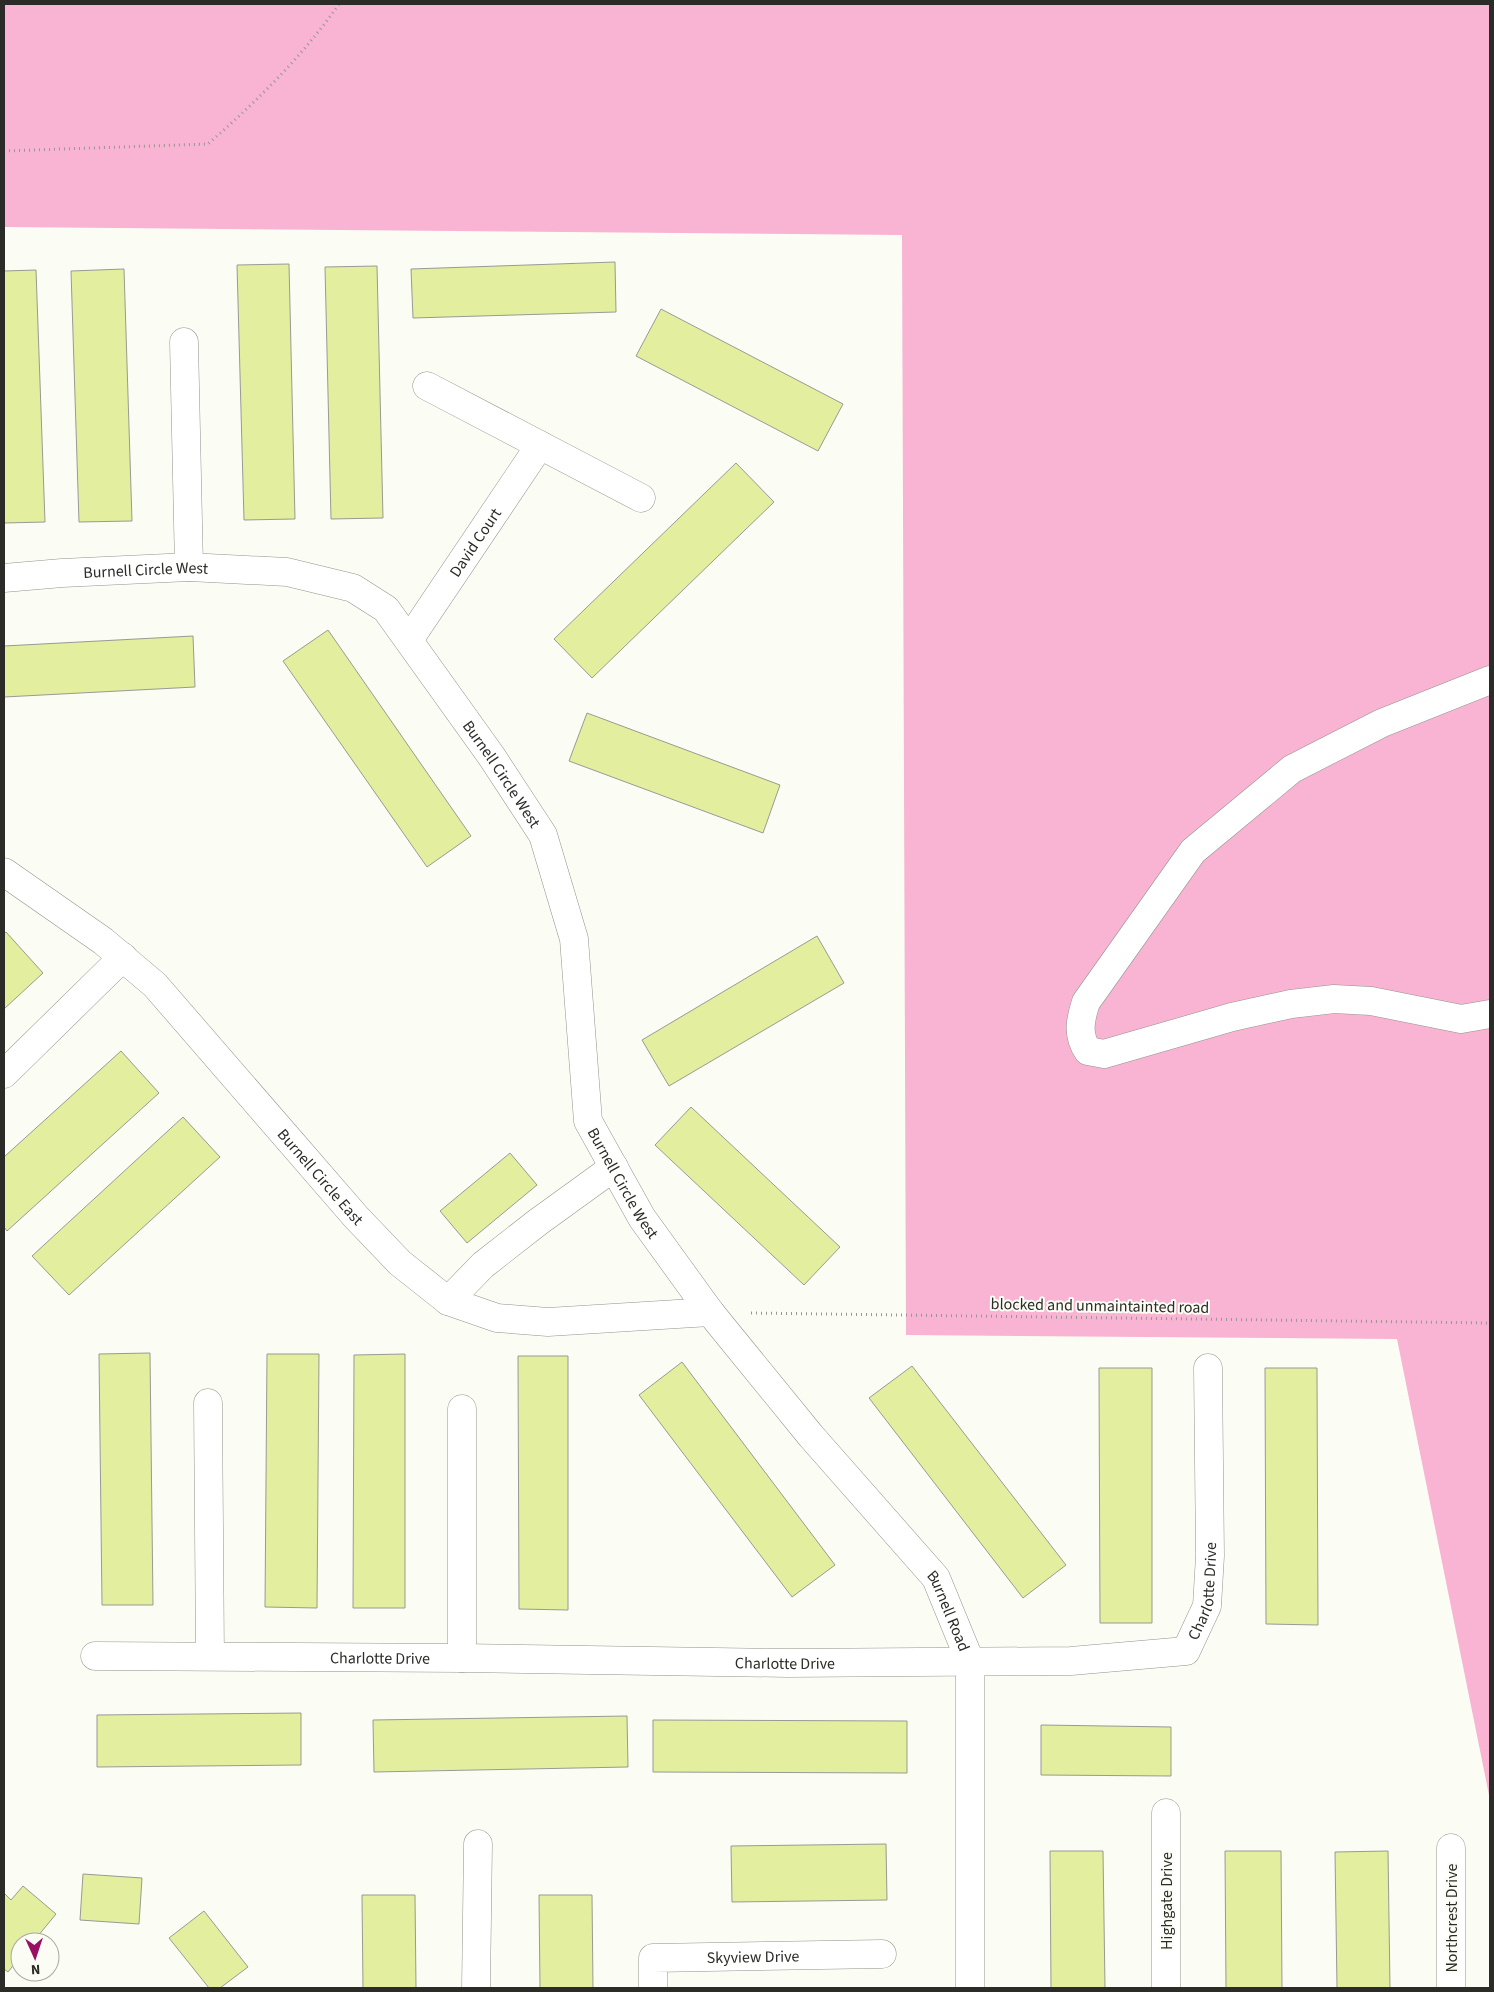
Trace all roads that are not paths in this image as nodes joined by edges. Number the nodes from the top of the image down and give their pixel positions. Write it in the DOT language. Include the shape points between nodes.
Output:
graph roads {
  1 [pos="184,342"];
  2 [pos="427,386"];
  3 [pos="540,445"];
  4 [pos="641,498"];
  5 [pos="188,567"];
  6 [pos="4,578"];
  7 [pos="409,640"];
  8 [pos="1490,680"];
  9 [pos="4,872"];
  10 [pos="122,957"];
  11 [pos="1490,1014"];
  12 [pos="4,1074"];
  13 [pos="614,1167"];
  14 [pos="448,1301"];
  15 [pos="710,1312"];
  16 [pos="1208,1368"];
  17 [pos="208,1403"];
  18 [pos="462,1409"];
  19 [pos="95,1656"];
  20 [pos="210,1656"];
  21 [pos="462,1658"];
  22 [pos="970,1662"];
  23 [pos="1166,1813"];
  24 [pos="478,1844"];
  25 [pos="1451,1848"];
  26 [pos="882,1954"];
  27 [pos="476,1988"];
  28 [pos="653,1988"];
  29 [pos="970,1988"];
  30 [pos="1166,1988"];
  31 [pos="1450,1988"];
  1 -- 5 [label="street"];
  2 -- 3 [label="street"];
  3 -- 4 [label="street"];
  3 -- 7 [label="street, David Court"];
  5 -- 6 [label="street, Burnell Circle West"];
  5 -- 7 [label="street, Burnell Circle West" via="287,572 353,588 386,609"];
  7 -- 13 [label="street, Burnell Circle West" via="492,757 542,835 574,939 588,1121"];
  8 -- 11 [label="street" via="1382,724 1292,769 1192,852 1086,1002 1081,1018 1081,1041 1088,1051 1104,1054 1232,1017 1291,1004 1334,999 1371,1002 1461,1019"];
  9 -- 10 [label="street, Burnell Circle East"];
  10 -- 12 [label="street"];
  10 -- 14 [label="street, Burnell Circle East" via="155,986 356,1217 400,1262"];
  13 -- 14 [label="street" via="483,1265"];
  13 -- 15 [label="street, Burnell Circle West" via="642,1218"];
  14 -- 15 [label="street, Burnell Circle East" via="497,1318 548,1322"];
  15 -- 22 [label="street, Burnell Road" via="811,1436 936,1578"];
  16 -- 22 [label="street, Charlotte Drive" via="1210,1556 1207,1606 1186,1651 1071,1661"];
  17 -- 20 [label="street"];
  18 -- 21 [label="street"];
  19 -- 20 [label="street, Charlotte Drive"];
  20 -- 21 [label="street, Charlotte Drive"];
  21 -- 22 [label="street, Charlotte Drive"];
  22 -- 29 [label="street, Burnell Road"];
  23 -- 30 [label="street, Highgate Drive"];
  24 -- 27 [label="street"];
  25 -- 31 [label="street, Northcrest Drive"];
  26 -- 28 [label="street, Skyview Drive" via="653,1958"];
}
